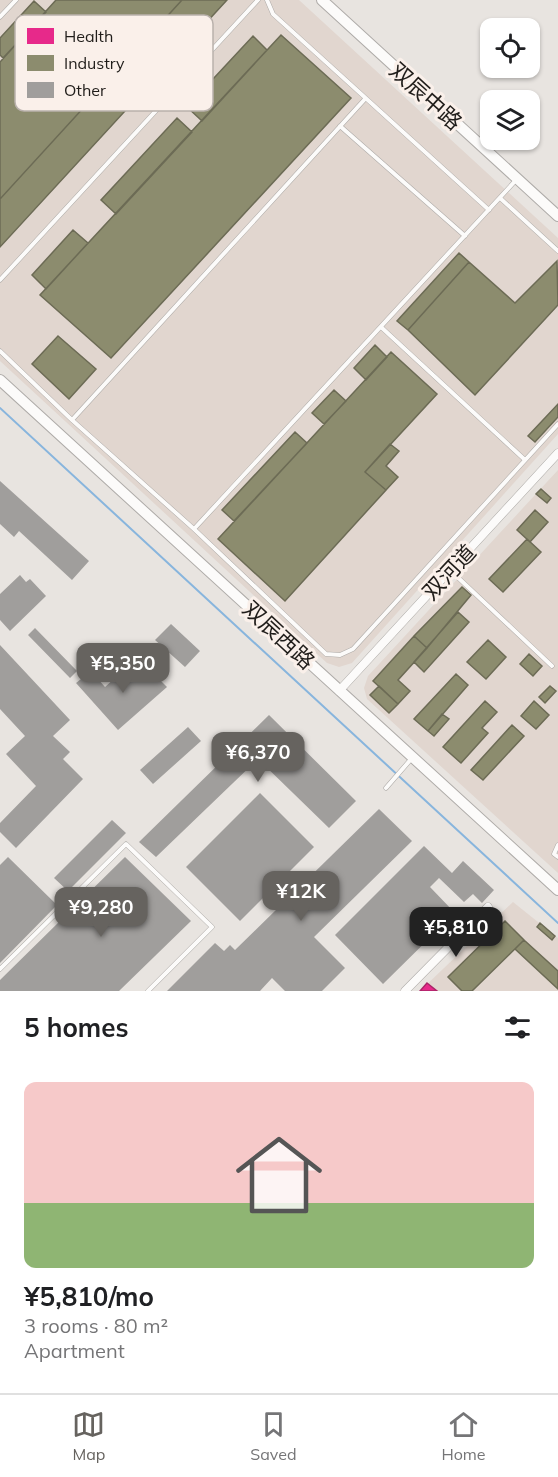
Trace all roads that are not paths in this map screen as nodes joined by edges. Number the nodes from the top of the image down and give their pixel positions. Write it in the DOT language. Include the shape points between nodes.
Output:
graph roads {
  1 [pos="16,0"];
  2 [pos="258,0"];
  3 [pos="267,0"];
  4 [pos="322,0"];
  5 [pos="0,17"];
  6 [pos="213,49"];
  7 [pos="365,99"];
  8 [pos="156,111"];
  9 [pos="340,126"];
  10 [pos="518,179"];
  11 [pos="500,198"];
  12 [pos="489,210"];
  13 [pos="558,216"];
  14 [pos="465,236"];
  15 [pos="558,250"];
  16 [pos="0,280"];
  17 [pos="381,327"];
  18 [pos="0,351"];
  19 [pos="0,380"];
  20 [pos="72,420"];
  21 [pos="558,424"];
  22 [pos="558,453"];
  23 [pos="525,459"];
  24 [pos="194,529"];
  25 [pos="450,570"];
  26 [pos="552,666"];
  27 [pos="339,691"];
  28 [pos="413,758"];
  29 [pos="386,788"];
  30 [pos="558,846"];
  31 [pos="558,857"];
  32 [pos="558,890"];
  33 [pos="488,907"];
  34 [pos="0,969"];
  35 [pos="148,991"];
  36 [pos="405,991"];
  1 -- 5 [label="lane"];
  2 -- 6 [label="lane"];
  3 -- 7 [label="lane" via="273,14"];
  4 -- 10 [label="main road, 双辰中路"];
  7 -- 9 [label="lane"];
  7 -- 12 [label="lane"];
  8 -- 16 [label="lane"];
  9 -- 14 [label="lane"];
  9 -- 20 [label="lane"];
  10 -- 11 [label="lane"];
  10 -- 13 [label="main road, 双辰中路"];
  11 -- 12 [label="lane"];
  11 -- 15 [label="lane"];
  12 -- 14 [label="lane"];
  14 -- 17 [label="lane"];
  17 -- 23 [label="lane"];
  17 -- 24 [label="lane"];
  18 -- 20 [label="lane"];
  19 -- 27 [label="main road, 双辰西路"];
  20 -- 24 [label="lane"];
  21 -- 23 [label="lane"];
  22 -- 25 [label="street, 双河道"];
  23 -- 24 [label="lane" via="353,649 340,655 326,654"];
  25 -- 26 [label="lane"];
  25 -- 27 [label="street, 双河道"];
  27 -- 28 [label="main road, 双辰西路"];
  28 -- 29 [label="lane"];
  28 -- 32 [label="main road, 双辰西路"];
  30 -- 31 [label="lane" via="554,854"];
  33 -- 36 [label="street"];
  34 -- 35 [label="lane" via="126,844 212,927"];
}
